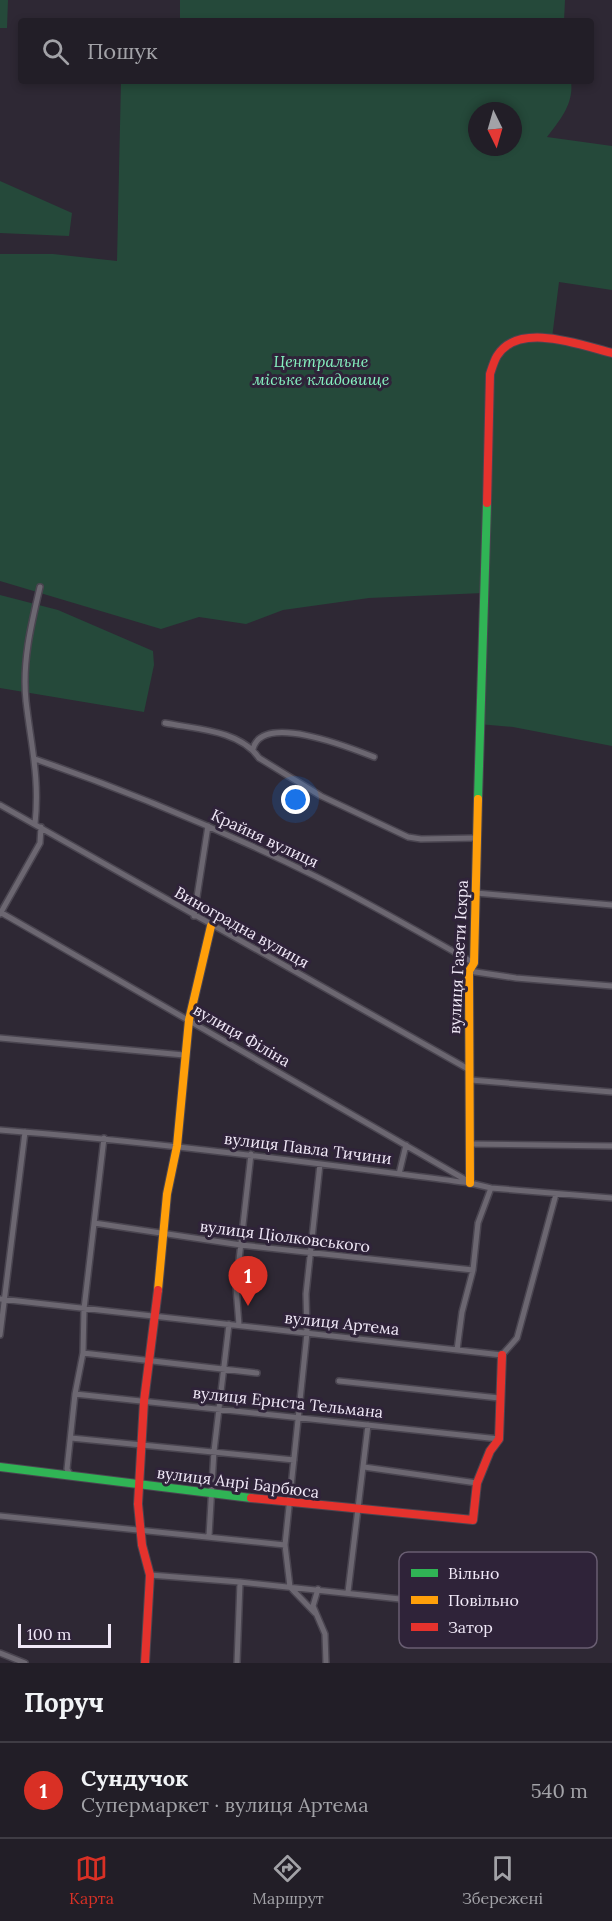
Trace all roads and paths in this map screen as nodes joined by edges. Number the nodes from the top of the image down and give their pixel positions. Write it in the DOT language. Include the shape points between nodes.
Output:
graph roads {
  1 [pos="612,353"];
  2 [pos="40,587"];
  3 [pos="165,723"];
  4 [pos="253,749"];
  5 [pos="374,757"];
  6 [pos="34,759"];
  7 [pos="0,805"];
  8 [pos="34,824"];
  9 [pos="208,826"];
  10 [pos="41,827"];
  11 [pos="476,838"];
  12 [pos="476,893"];
  13 [pos="612,905"];
  14 [pos="0,913"];
  15 [pos="194,916"];
  16 [pos="211,926"];
  17 [pos="474,963"];
  18 [pos="469,971"];
  19 [pos="612,986"];
  20 [pos="189,1020"];
  21 [pos="0,1038"];
  22 [pos="184,1055"];
  23 [pos="471,1071"];
  24 [pos="471,1080"];
  25 [pos="612,1092"];
  26 [pos="0,1130"];
  27 [pos="25,1132"];
  28 [pos="104,1138"];
  29 [pos="469,1144"];
  30 [pos="177,1146"];
  31 [pos="406,1146"];
  32 [pos="612,1146"];
  33 [pos="251,1154"];
  34 [pos="320,1164"];
  35 [pos="399,1174"];
  36 [pos="470,1182"];
  37 [pos="491,1188"];
  38 [pos="556,1194"];
  39 [pos="612,1198"];
  40 [pos="94,1223"];
  41 [pos="163,1234"];
  42 [pos="241,1245"];
  43 [pos="310,1252"];
  44 [pos="473,1270"];
  45 [pos="2,1299"];
  46 [pos="84,1309"];
  47 [pos="156,1318"];
  48 [pos="229,1324"];
  49 [pos="239,1325"];
  50 [pos="307,1333"];
  51 [pos="0,1335"];
  52 [pos="457,1350"];
  53 [pos="83,1353"];
  54 [pos="502,1354"];
  55 [pos="151,1361"];
  56 [pos="223,1368"];
  57 [pos="257,1373"];
  58 [pos="339,1381"];
  59 [pos="75,1394"];
  60 [pos="499,1398"];
  61 [pos="144,1401"];
  62 [pos="218,1407"];
  63 [pos="298,1418"];
  64 [pos="368,1425"];
  65 [pos="71,1438"];
  66 [pos="499,1439"];
  67 [pos="141,1443"];
  68 [pos="214,1451"];
  69 [pos="294,1460"];
  70 [pos="0,1467"];
  71 [pos="364,1467"];
  72 [pos="71,1476"];
  73 [pos="477,1483"];
  74 [pos="140,1484"];
  75 [pos="210,1493"];
  76 [pos="290,1503"];
  77 [pos="358,1509"];
  78 [pos="0,1516"];
  79 [pos="139,1531"];
  80 [pos="209,1536"];
  81 [pos="285,1545"];
  82 [pos="150,1575"];
  83 [pos="240,1582"];
  84 [pos="290,1587"];
  85 [pos="318,1589"];
  86 [pos="348,1592"];
  87 [pos="399,1598"];
  88 [pos="315,1613"];
  89 [pos="0,1653"];
  90 [pos="25,1663"];
  91 [pos="145,1663"];
  92 [pos="237,1663"];
  93 [pos="326,1663"];
  1 -- 11 [label="street, вулиця Газети Іскра" via="552,338 527,337 504,345 492,362"];
  2 -- 6 [label="street" via="27,643 26,699"];
  3 -- 4 [label="street" via="225,736"];
  4 -- 5 [label="street" via="260,738 273,731 340,744"];
  4 -- 11 [label="street" via="259,758 321,796 408,837"];
  6 -- 8 [label="street" via="38,791"];
  6 -- 9 [label="street, Крайня вулиця"];
  7 -- 8 [label="street, Виноградна вулиця"];
  8 -- 10 [label="street, Виноградна вулиця"];
  9 -- 15 [label="street"];
  9 -- 17 [label="street, Крайня вулиця" via="318,878"];
  10 -- 14 [label="street" via="40,843"];
  10 -- 15 [label="street, Виноградна вулиця"];
  11 -- 12 [label="street, вулиця Газети Іскра"];
  12 -- 13 [label="street"];
  12 -- 17 [label="street, вулиця Газети Іскра"];
  14 -- 20 [label="street, вулиця Філіна"];
  15 -- 16 [label="street, Виноградна вулиця"];
  16 -- 20 [label="street"];
  16 -- 23 [label="street, Виноградна вулиця"];
  17 -- 18 [label="street, вулиця Газети Іскра"];
  18 -- 19 [label="street"];
  18 -- 23 [label="street, вулиця Газети Іскра" via="467,1032"];
  20 -- 22 [label="street"];
  20 -- 31 [label="street, вулиця Філіна"];
  21 -- 22 [label="street"];
  22 -- 30 [label="street"];
  23 -- 24 [label="street, вулиця Газети Іскра"];
  24 -- 25 [label="street"];
  24 -- 29 [label="street, вулиця Газети Іскра"];
  26 -- 27 [label="street, вулиця Павла Тичини"];
  27 -- 28 [label="street, вулиця Павла Тичини"];
  27 -- 45 [label="street"];
  28 -- 30 [label="street, вулиця Павла Тичини"];
  28 -- 40 [label="street"];
  29 -- 32 [label="street"];
  29 -- 36 [label="street, вулиця Газети Іскра"];
  30 -- 33 [label="street, вулиця Павла Тичини"];
  30 -- 41 [label="street"];
  31 -- 35 [label="street"];
  31 -- 36 [label="street, вулиця Філіна"];
  33 -- 34 [label="street, вулиця Павла Тичини"];
  33 -- 42 [label="street"];
  34 -- 35 [label="street, вулиця Павла Тичини"];
  34 -- 43 [label="street"];
  35 -- 36 [label="street, вулиця Павла Тичини"];
  36 -- 37 [label="street, вулиця Павла Тичини"];
  37 -- 38 [label="street, вулиця Павла Тичини"];
  37 -- 44 [label="street" via="478,1223"];
  38 -- 39 [label="street, вулиця Павла Тичини"];
  38 -- 54 [label="street" via="517,1338"];
  40 -- 41 [label="street, вулиця Ціолковського"];
  40 -- 46 [label="street"];
  41 -- 42 [label="street, вулиця Ціолковського"];
  41 -- 47 [label="street"];
  42 -- 43 [label="street, вулиця Ціолковського"];
  42 -- 49 [label="street" via="236,1287"];
  43 -- 44 [label="street, вулиця Ціолковського"];
  43 -- 50 [label="street"];
  44 -- 52 [label="street"];
  45 -- 46 [label="street, вулиця Артема"];
  45 -- 51 [label="street"];
  46 -- 47 [label="street, вулиця Артема"];
  46 -- 53 [label="street"];
  47 -- 48 [label="street, вулиця Артема"];
  47 -- 55 [label="street"];
  48 -- 49 [label="street, вулиця Артема"];
  48 -- 56 [label="street"];
  49 -- 50 [label="street, вулиця Артема"];
  50 -- 52 [label="street, вулиця Артема"];
  50 -- 63 [label="street"];
  52 -- 54 [label="street, вулиця Артема"];
  53 -- 55 [label="street"];
  53 -- 59 [label="street"];
  54 -- 60 [label="street"];
  55 -- 56 [label="street"];
  55 -- 61 [label="street"];
  56 -- 57 [label="street"];
  56 -- 62 [label="street"];
  58 -- 60 [label="street"];
  59 -- 61 [label="street, вулиця Ернста Тельмана"];
  59 -- 65 [label="street"];
  60 -- 66 [label="street"];
  61 -- 62 [label="street, вулиця Ернста Тельмана"];
  61 -- 67 [label="street"];
  62 -- 63 [label="street, вулиця Ернста Тельмана"];
  62 -- 68 [label="street"];
  63 -- 64 [label="street, вулиця Ернста Тельмана"];
  63 -- 69 [label="street"];
  64 -- 66 [label="street, вулиця Ернста Тельмана"];
  64 -- 71 [label="street"];
  65 -- 67 [label="street"];
  65 -- 72 [label="street" via="67,1469"];
  66 -- 73 [label="street" via="490,1450"];
  67 -- 68 [label="street"];
  67 -- 74 [label="street"];
  68 -- 69 [label="street"];
  68 -- 75 [label="street"];
  69 -- 76 [label="street"];
  70 -- 72 [label="street, вулиця Анрі Барбюса"];
  71 -- 73 [label="street"];
  71 -- 77 [label="street"];
  72 -- 74 [label="street, вулиця Анрі Барбюса"];
  73 -- 77 [label="street, вулиця Анрі Барбюса" via="473,1520"];
  74 -- 75 [label="street, вулиця Анрі Барбюса"];
  74 -- 79 [label="street"];
  75 -- 76 [label="street, вулиця Анрі Барбюса"];
  75 -- 80 [label="street"];
  76 -- 77 [label="street, вулиця Анрі Барбюса"];
  76 -- 81 [label="street"];
  77 -- 86 [label="street"];
  78 -- 79 [label="street"];
  79 -- 80 [label="street"];
  79 -- 82 [label="street"];
  80 -- 81 [label="street"];
  81 -- 84 [label="street"];
  82 -- 83 [label="street"];
  82 -- 91 [label="street"];
  83 -- 84 [label="street"];
  83 -- 92 [label="street"];
  84 -- 85 [label="street"];
  84 -- 88 [label="street"];
  85 -- 86 [label="street"];
  85 -- 88 [label="street" via="313,1600"];
  86 -- 87 [label="street"];
  88 -- 93 [label="street" via="325,1634"];
  89 -- 90 [label="street"];
}
